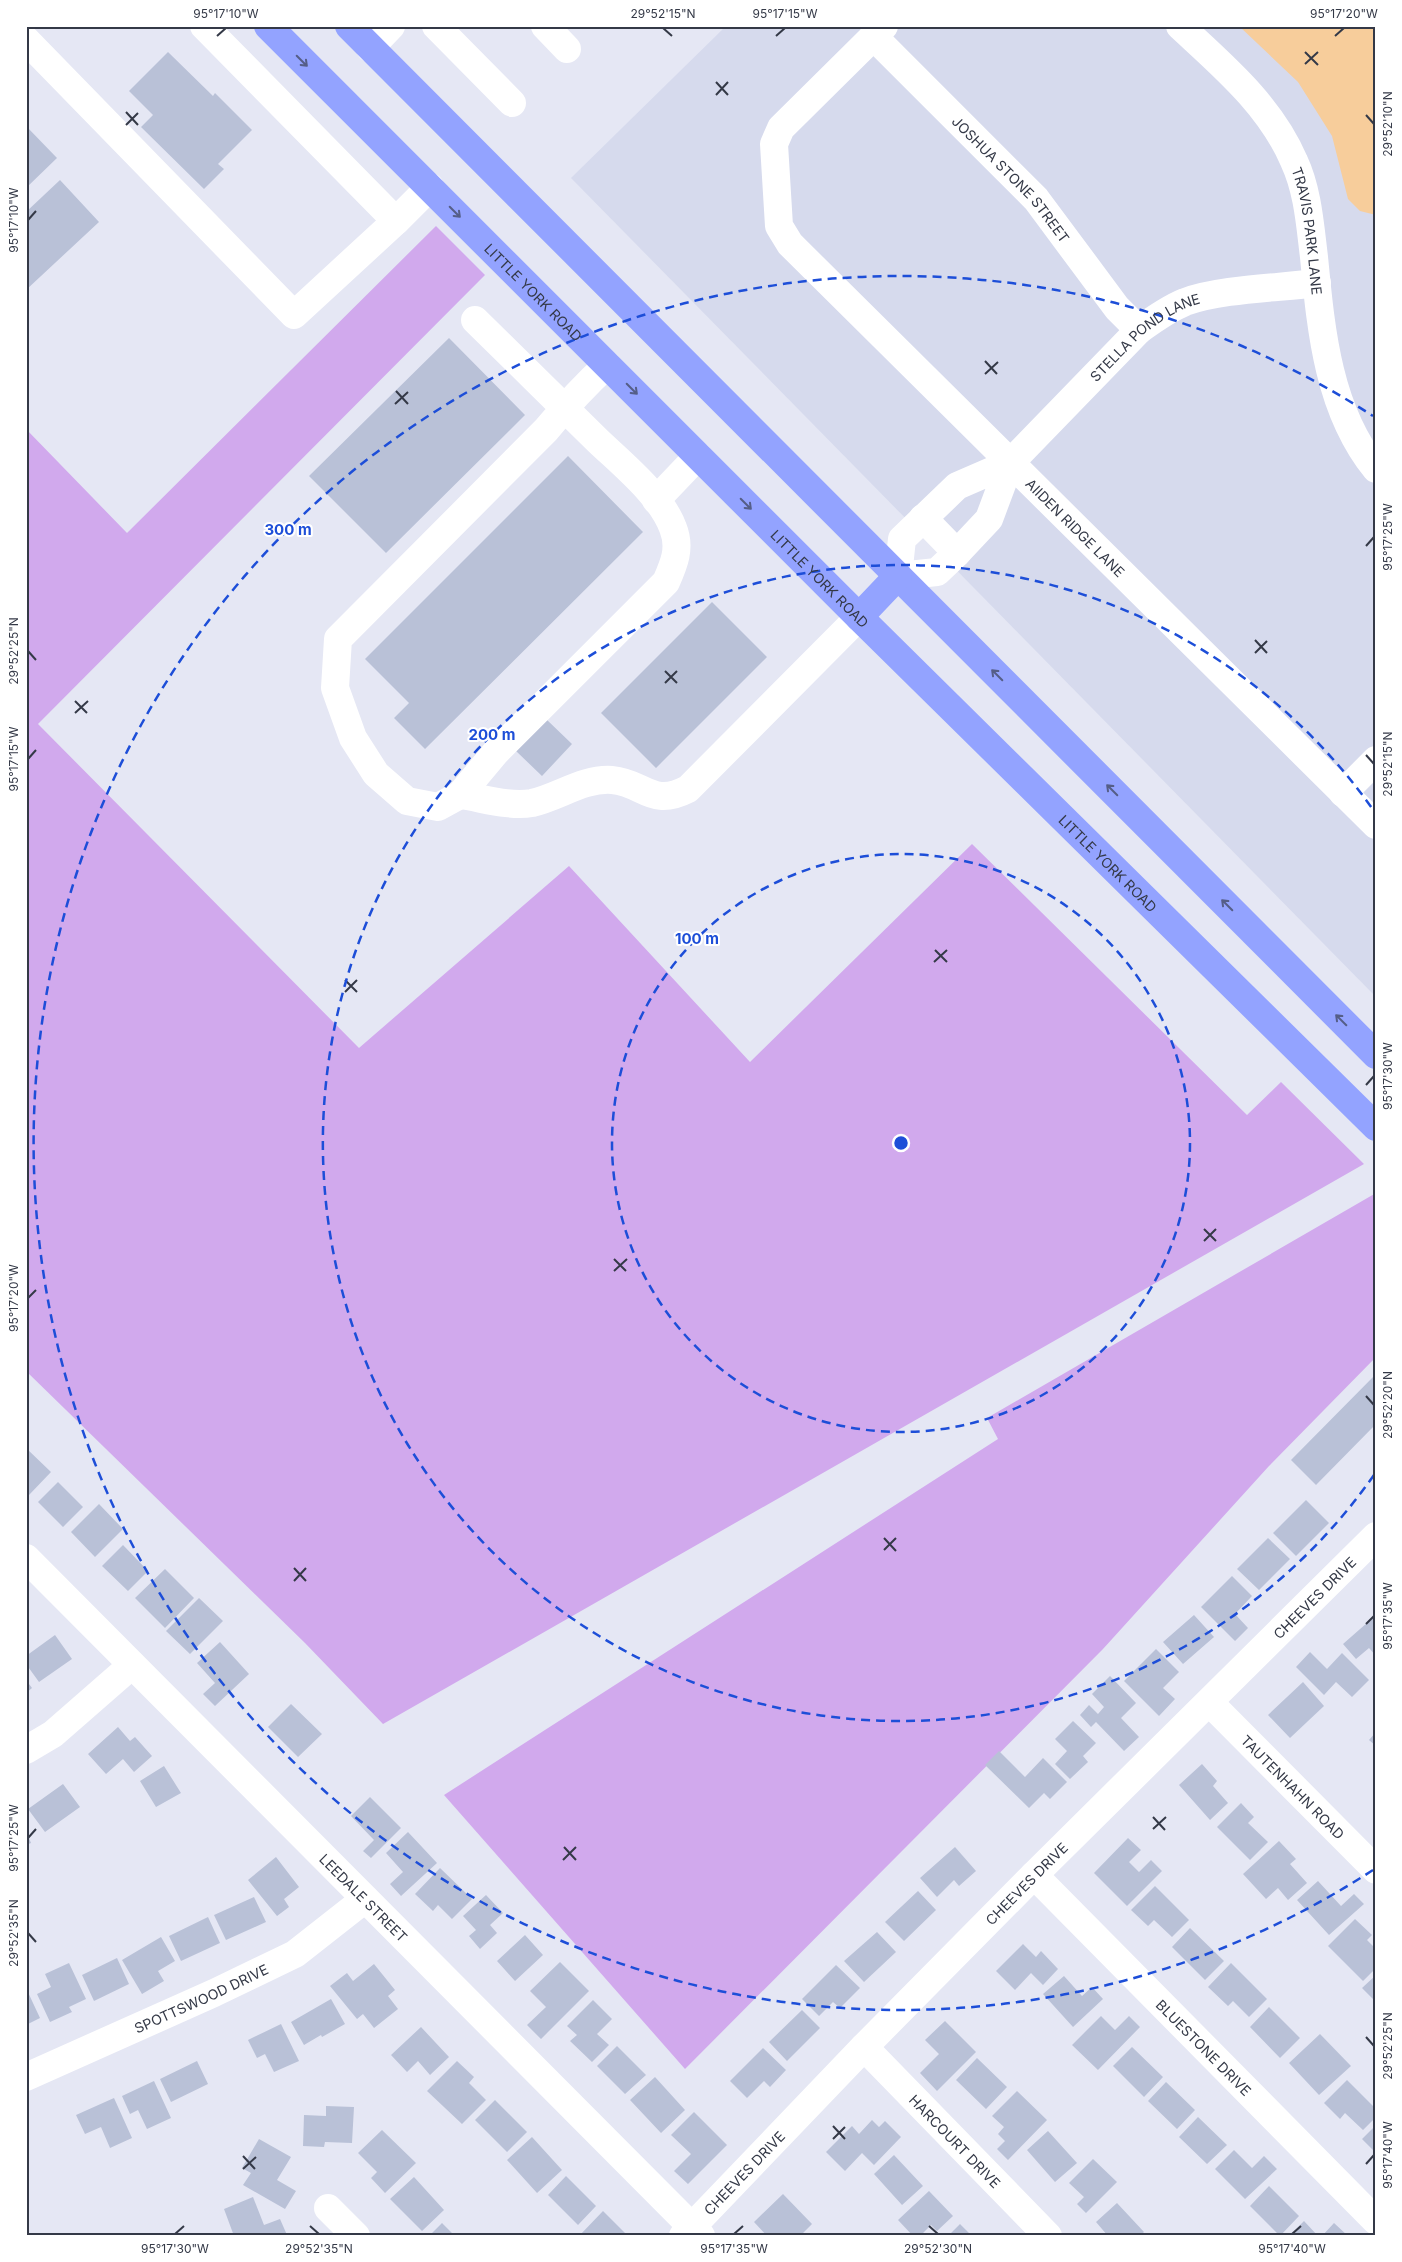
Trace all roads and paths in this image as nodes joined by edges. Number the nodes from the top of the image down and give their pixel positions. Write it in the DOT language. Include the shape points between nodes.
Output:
graph roads {
  1 [pos="204,26"];
  2 [pos="268,26"];
  3 [pos="349,26"];
  4 [pos="391,26"];
  5 [pos="436,26"];
  6 [pos="545,26"];
  7 [pos="1180,26"];
  8 [pos="879,31"];
  9 [pos="26,40"];
  10 [pos="370,48"];
  11 [pos="567,49"];
  12 [pos="512,103"];
  13 [pos="430,187"];
  14 [pos="396,221"];
  15 [pos="1317,284"];
  16 [pos="475,320"];
  17 [pos="1139,330"];
  18 [pos="607,365"];
  19 [pos="564,408"];
  20 [pos="698,456"];
  21 [pos="1010,462"];
  22 [pos="1376,468"];
  23 [pos="656,500"];
  24 [pos="923,518"];
  25 [pos="957,553"];
  26 [pos="898,576"];
  27 [pos="859,617"];
  28 [pos="1376,760"];
  29 [pos="1343,793"];
  30 [pos="460,794"];
  31 [pos="1376,826"];
  32 [pos="1376,1055"];
  33 [pos="1376,1128"];
  34 [pos="1376,1536"];
  35 [pos="26,1558"];
  36 [pos="132,1665"];
  37 [pos="1210,1702"];
  38 [pos="26,1750"];
  39 [pos="1376,1870"];
  40 [pos="1034,1875"];
  41 [pos="365,1899"];
  42 [pos="864,2047"];
  43 [pos="26,2077"];
  44 [pos="328,2208"];
  45 [pos="1376,2221"];
  46 [pos="692,2233"];
  47 [pos="356,2236"];
  48 [pos="1048,2236"];
  1 -- 14 [label="street"];
  2 -- 13 [label="main road, LITTLE YORK ROAD, one-way"];
  3 -- 10 [label="main road"];
  4 -- 10 [label="street"];
  5 -- 12 [label="street"];
  6 -- 11 [label="street"];
  7 -- 15 [label="street, TRAVIS PARK LANE" via="1268,114 1295,161 1309,209"];
  8 -- 17 [label="street, JOSHUA STONE STREET" via="1036,199 1118,308"];
  8 -- 21 [label="street, AIIDEN RIDGE LANE" via="781,128 774,144 779,226 790,244"];
  9 -- 14 [label="street" via="294,315"];
  10 -- 26 [label="main road"];
  13 -- 14 [label="street"];
  13 -- 18 [label="main road, LITTLE YORK ROAD, one-way"];
  15 -- 17 [label="street, STELLA POND LANE" via="1214,295 1163,312"];
  15 -- 22 [label="street, TRAVIS PARK LANE" via="1329,370 1345,417"];
  16 -- 19 [label="street"];
  17 -- 21 [label="street, STELLA POND LANE"];
  18 -- 19 [label="street"];
  18 -- 20 [label="main road, LITTLE YORK ROAD, one-way"];
  19 -- 23 [label="street"];
  19 -- 30 [label="street" via="338,639 334,688 353,738 376,774 407,801 438,807"];
  20 -- 23 [label="street"];
  20 -- 27 [label="main road, LITTLE YORK ROAD, one-way"];
  21 -- 24 [label="street, STELLA POND LANE" via="957,486"];
  21 -- 25 [label="street, STELLA POND LANE" via="989,519"];
  21 -- 29 [label="street, AIIDEN RIDGE LANE"];
  23 -- 30 [label="street" via="673,528 678,546 674,566 666,582 496,752"];
  24 -- 25 [label="street"];
  24 -- 26 [label="street, STELLA POND LANE" via="902,539"];
  25 -- 26 [label="street, STELLA POND LANE" via="937,572"];
  26 -- 27 [label="main road"];
  32 -- 26 [label="main road, one-way"];
  27 -- 30 [label="street" via="688,789 675,796 658,797 614,780 593,781 532,803"];
  27 -- 33 [label="main road, LITTLE YORK ROAD"];
  28 -- 29 [label="street"];
  29 -- 31 [label="street, AIIDEN RIDGE LANE"];
  34 -- 37 [label="street, CHEEVES DRIVE"];
  35 -- 36 [label="street, LEEDALE STREET"];
  36 -- 38 [label="street" via="53,1734"];
  36 -- 41 [label="street, LEEDALE STREET"];
  37 -- 39 [label="street, TAUTENHAHN ROAD"];
  37 -- 40 [label="street, CHEEVES DRIVE"];
  40 -- 42 [label="street, CHEEVES DRIVE"];
  40 -- 45 [label="street, BLUESTONE DRIVE"];
  41 -- 43 [label="street, SPOTTSWOOD DRIVE" via="295,1954"];
  41 -- 46 [label="street, LEEDALE STREET"];
  42 -- 46 [label="street, CHEEVES DRIVE"];
  42 -- 48 [label="street, HARCOURT DRIVE"];
  44 -- 47 [label="street"];
}
